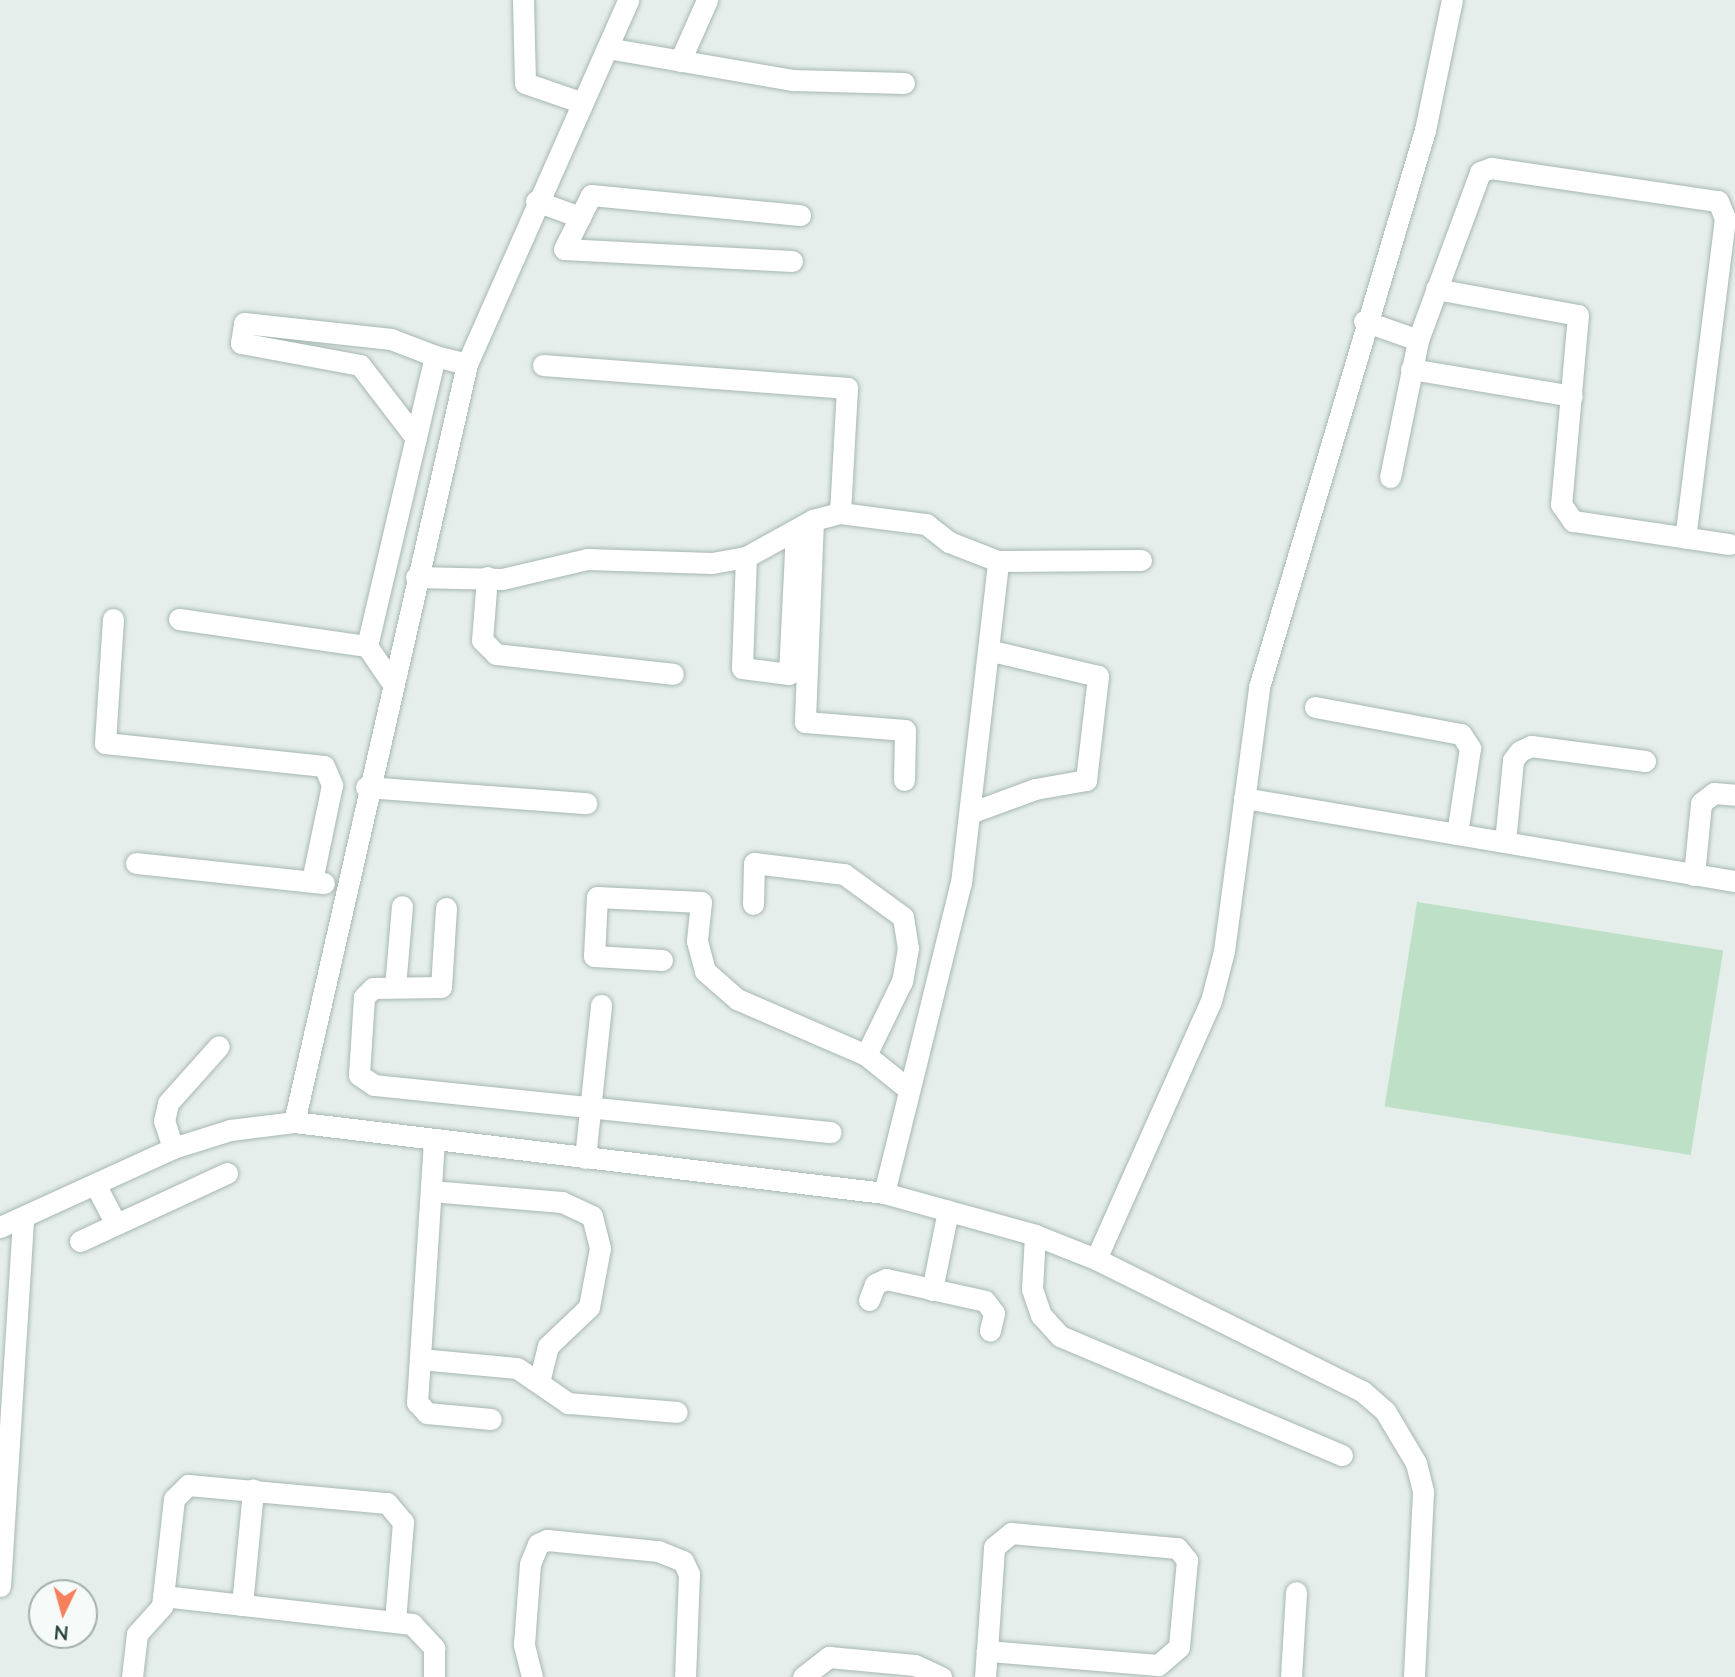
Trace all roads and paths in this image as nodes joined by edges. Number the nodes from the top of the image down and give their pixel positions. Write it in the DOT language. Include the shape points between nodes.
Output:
graph roads {
  1 [pos="523,0"];
  2 [pos="628,0"];
  3 [pos="707,0"];
  4 [pos="1452,0"];
  5 [pos="607,48"];
  6 [pos="680,61"];
  7 [pos="904,83"];
  8 [pos="583,103"];
  9 [pos="536,201"];
  10 [pos="800,215"];
  11 [pos="580,218"];
  12 [pos="792,261"];
  13 [pos="1436,289"];
  14 [pos="1364,321"];
  15 [pos="1418,340"];
  16 [pos="435,356"];
  17 [pos="467,364"];
  18 [pos="543,365"];
  19 [pos="1411,369"];
  20 [pos="1572,396"];
  21 [pos="416,438"];
  22 [pos="1390,477"];
  23 [pos="840,513"];
  24 [pos="805,525"];
  25 [pos="1685,538"];
  26 [pos="1729,544"];
  27 [pos="746,557"];
  28 [pos="1141,560"];
  29 [pos="998,561"];
  30 [pos="416,577"];
  31 [pos="487,577"];
  32 [pos="113,619"];
  33 [pos="179,620"];
  34 [pos="367,646"];
  35 [pos="992,651"];
  36 [pos="673,674"];
  37 [pos="390,680"];
  38 [pos="1315,708"];
  39 [pos="1646,761"];
  40 [pos="904,780"];
  41 [pos="366,787"];
  42 [pos="1735,795"];
  43 [pos="1244,798"];
  44 [pos="586,803"];
  45 [pos="970,813"];
  46 [pos="1457,834"];
  47 [pos="1505,842"];
  48 [pos="136,863"];
  49 [pos="1693,875"];
  50 [pos="312,881"];
  51 [pos="1735,881"];
  52 [pos="343,886"];
  53 [pos="753,904"];
  54 [pos="402,905"];
  55 [pos="446,908"];
  56 [pos="662,960"];
  57 [pos="394,987"];
  58 [pos="601,1005"];
  59 [pos="219,1046"];
  60 [pos="866,1055"];
  61 [pos="907,1088"];
  62 [pos="588,1106"];
  63 [pos="294,1122"];
  64 [pos="831,1132"];
  65 [pos="434,1140"];
  66 [pos="173,1148"];
  67 [pos="584,1158"];
  68 [pos="228,1173"];
  69 [pos="96,1184"];
  70 [pos="431,1191"];
  71 [pos="884,1193"];
  72 [pos="948,1211"];
  73 [pos="23,1220"];
  74 [pos="116,1224"];
  75 [pos="0,1227"];
  76 [pos="1035,1235"];
  77 [pos="80,1241"];
  78 [pos="1096,1258"];
  79 [pos="932,1290"];
  80 [pos="869,1300"];
  81 [pos="990,1331"];
  82 [pos="419,1359"];
  83 [pos="539,1382"];
  84 [pos="677,1412"];
  85 [pos="491,1419"];
  86 [pos="1342,1455"];
  87 [pos="253,1490"];
  88 [pos="0,1586"];
  89 [pos="1296,1592"];
  90 [pos="163,1596"];
  91 [pos="242,1605"];
  92 [pos="395,1622"];
  93 [pos="987,1651"];
  94 [pos="132,1677"];
  95 [pos="433,1677"];
  96 [pos="533,1677"];
  97 [pos="685,1677"];
  98 [pos="803,1677"];
  99 [pos="941,1677"];
  100 [pos="985,1677"];
  101 [pos="1291,1677"];
  102 [pos="1414,1677"];
  1 -- 8 [label="lane" via="526,83"];
  2 -- 5 [label="lane"];
  3 -- 6 [label="lane"];
  4 -- 14 [label="lane" via="1425,130"];
  5 -- 6 [label="lane"];
  5 -- 8 [label="lane"];
  6 -- 7 [label="lane" via="793,80"];
  8 -- 9 [label="lane"];
  9 -- 11 [label="lane"];
  9 -- 17 [label="lane"];
  10 -- 11 [label="lane" via="591,195"];
  11 -- 12 [label="lane" via="564,249"];
  13 -- 15 [label="lane"];
  13 -- 20 [label="lane" via="1570,309 1581,324"];
  13 -- 25 [label="lane" via="1485,169 1723,205"];
  14 -- 15 [label="lane"];
  14 -- 43 [label="lane" via="1259,687"];
  15 -- 19 [label="lane"];
  16 -- 17 [label="lane"];
  16 -- 21 [label="lane"];
  16 -- 21 [label="lane" via="391,339 244,323 241,344 360,365"];
  17 -- 30 [label="lane"];
  18 -- 23 [label="lane" via="847,388"];
  19 -- 20 [label="lane"];
  19 -- 22 [label="lane"];
  20 -- 25 [label="lane" via="1561,494 1565,514 1583,525"];
  21 -- 34 [label="lane"];
  23 -- 24 [label="lane"];
  23 -- 29 [label="lane" via="926,524 949,542"];
  24 -- 27 [label="lane"];
  24 -- 27 [label="lane" via="789,674 742,668"];
  24 -- 40 [label="lane" via="805,722 905,730"];
  25 -- 26 [label="lane"];
  27 -- 31 [label="lane" via="712,563 587,559 537,574"];
  28 -- 29 [label="lane"];
  29 -- 35 [label="lane"];
  30 -- 31 [label="lane"];
  30 -- 37 [label="lane"];
  31 -- 36 [label="lane" via="482,640 496,654"];
  32 -- 50 [label="lane" via="105,743 324,766 332,785"];
  33 -- 34 [label="lane"];
  34 -- 37 [label="lane"];
  35 -- 45 [label="lane"];
  35 -- 45 [label="lane" via="1098,676 1086,780 1035,789"];
  37 -- 41 [label="lane"];
  38 -- 46 [label="lane" via="1461,734 1470,748"];
  39 -- 47 [label="lane" via="1531,746 1520,751 1513,760"];
  41 -- 44 [label="lane"];
  41 -- 52 [label="lane"];
  42 -- 49 [label="lane" via="1714,793 1701,803"];
  43 -- 46 [label="lane"];
  43 -- 78 [label="lane" via="1211,1001"];
  45 -- 61 [label="lane" via="961,883"];
  46 -- 47 [label="lane"];
  47 -- 49 [label="lane"];
  48 -- 50 [label="lane"];
  49 -- 51 [label="lane"];
  50 -- 52 [label="lane"];
  52 -- 63 [label="lane"];
  53 -- 60 [label="lane" via="754,863 844,874 903,917 908,948 902,981"];
  54 -- 57 [label="lane"];
  55 -- 57 [label="lane" via="441,987"];
  56 -- 60 [label="lane" via="594,956 597,897 701,902 697,941 705,971 737,999"];
  57 -- 62 [label="lane" via="373,988 364,997 359,1075 374,1085"];
  58 -- 62 [label="lane"];
  59 -- 66 [label="lane" via="168,1103 164,1121"];
  60 -- 61 [label="lane"];
  61 -- 71 [label="lane"];
  62 -- 64 [label="lane"];
  62 -- 67 [label="lane"];
  63 -- 65 [label="lane"];
  63 -- 66 [label="lane" via="230,1130"];
  65 -- 67 [label="lane"];
  65 -- 70 [label="lane"];
  66 -- 69 [label="lane"];
  67 -- 71 [label="lane"];
  68 -- 74 [label="lane"];
  69 -- 73 [label="lane"];
  69 -- 74 [label="lane"];
  70 -- 82 [label="lane"];
  70 -- 83 [label="lane" via="562,1202 592,1216 600,1231 594,1293 581,1320 548,1346"];
  71 -- 72 [label="lane"];
  72 -- 76 [label="lane"];
  72 -- 79 [label="lane"];
  73 -- 75 [label="lane"];
  73 -- 88 [label="lane"];
  74 -- 77 [label="lane"];
  76 -- 78 [label="lane"];
  76 -- 86 [label="lane" via="1031,1289 1041,1315 1060,1336"];
  78 -- 102 [label="lane" via="1362,1391 1403,1436 1423,1492"];
  79 -- 80 [label="lane" via="886,1279 875,1284"];
  79 -- 81 [label="lane" via="990,1303"];
  82 -- 83 [label="lane" via="517,1368"];
  82 -- 85 [label="lane" via="421,1409"];
  83 -- 84 [label="lane" via="568,1403"];
  87 -- 90 [label="lane" via="198,1485 179,1490"];
  87 -- 91 [label="lane"];
  87 -- 92 [label="lane" via="375,1501 397,1510 403,1522"];
  89 -- 101 [label="lane"];
  90 -- 91 [label="lane"];
  90 -- 94 [label="lane" via="159,1612 137,1634"];
  91 -- 92 [label="lane"];
  92 -- 95 [label="lane" via="426,1634 434,1648"];
  93 -- 93 [label="lane" via="1158,1665 1179,1647 1188,1560 1170,1546 1011,1533 994,1547"];
  93 -- 100 [label="lane"];
  96 -- 97 [label="lane" via="524,1644 530,1564 538,1545 547,1540 658,1551 683,1561 689,1574"];
  98 -- 99 [label="lane" via="829,1657 915,1665"];
}
